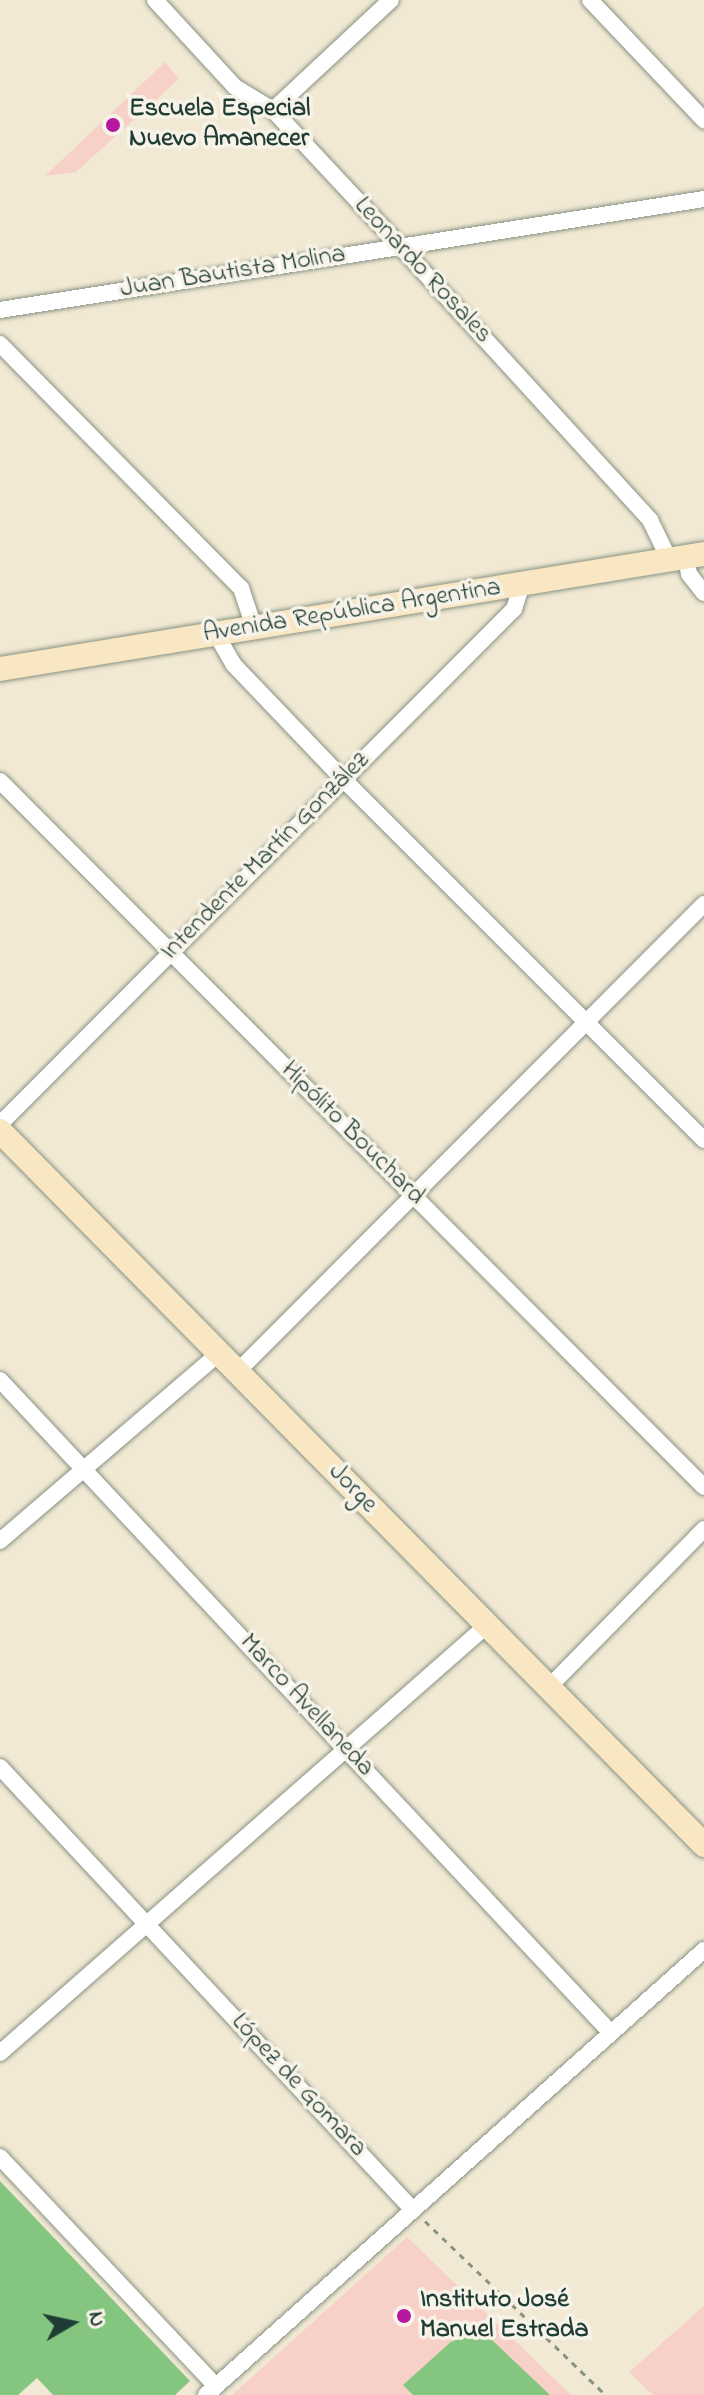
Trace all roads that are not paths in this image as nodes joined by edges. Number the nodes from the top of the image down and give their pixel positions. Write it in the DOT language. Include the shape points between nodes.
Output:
graph roads {
  1 [pos="155,0"];
  2 [pos="391,0"];
  3 [pos="590,0"];
  4 [pos="273,110"];
  5 [pos="704,120"];
  6 [pos="704,199"];
  7 [pos="400,246"];
  8 [pos="0,310"];
  9 [pos="0,344"];
  10 [pos="686,557"];
  11 [pos="522,584"];
  12 [pos="704,593"];
  13 [pos="254,627"];
  14 [pos="216,634"];
  15 [pos="0,669"];
  16 [pos="344,780"];
  17 [pos="0,781"];
  18 [pos="704,904"];
  19 [pos="171,952"];
  20 [pos="586,1022"];
  21 [pos="0,1124"];
  22 [pos="0,1131"];
  23 [pos="704,1140"];
  24 [pos="413,1195"];
  25 [pos="218,1354"];
  26 [pos="237,1372"];
  27 [pos="0,1380"];
  28 [pos="83,1469"];
  29 [pos="704,1487"];
  30 [pos="704,1529"];
  31 [pos="0,1541"];
  32 [pos="486,1626"];
  33 [pos="548,1688"];
  34 [pos="345,1747"];
  35 [pos="0,1767"];
  36 [pos="704,1845"];
  37 [pos="147,1923"];
  38 [pos="704,1950"];
  39 [pos="611,2033"];
  40 [pos="0,2053"];
  41 [pos="0,2157"];
  42 [pos="413,2210"];
  43 [pos="211,2390"];
  1 -- 4 [label="street, Leonardo Rosales" via="235,87"];
  2 -- 4 [label="street"];
  3 -- 5 [label="street"];
  4 -- 7 [label="street, Leonardo Rosales"];
  6 -- 7 [label="street, Juan Bautista Molina"];
  7 -- 8 [label="street, Juan Bautista Molina"];
  7 -- 10 [label="street, Leonardo Rosales"];
  9 -- 13 [label="street" via="241,588"];
  10 -- 11 [label="street, Avenida República Argentina"];
  10 -- 12 [label="street, Leonardo Rosales" via="689,574"];
  11 -- 13 [label="street, Avenida República Argentina"];
  11 -- 16 [label="street, Intendente Martín González" via="514,609"];
  13 -- 14 [label="street, Avenida República Argentina"];
  14 -- 15 [label="street, Avenida República Argentina"];
  14 -- 16 [label="street" via="233,664"];
  16 -- 19 [label="street, Intendente Martín González"];
  16 -- 20 [label="street"];
  17 -- 19 [label="street, Hipólito Bouchard"];
  18 -- 20 [label="street"];
  19 -- 21 [label="street, Intendente Martín González"];
  19 -- 24 [label="street, Hipólito Bouchard"];
  20 -- 23 [label="street"];
  20 -- 24 [label="street"];
  22 -- 25 [label="street, Jorge"];
  24 -- 26 [label="street"];
  24 -- 29 [label="street, Hipólito Bouchard"];
  25 -- 26 [label="street, Jorge"];
  25 -- 28 [label="street"];
  26 -- 32 [label="street, Jorge"];
  27 -- 28 [label="street, Marco Avellaneda"];
  28 -- 31 [label="street"];
  28 -- 34 [label="street, Marco Avellaneda"];
  30 -- 33 [label="street"];
  32 -- 33 [label="street, Jorge"];
  32 -- 34 [label="street"];
  33 -- 36 [label="street, Jorge"];
  34 -- 37 [label="street"];
  34 -- 39 [label="street, Marco Avellaneda"];
  35 -- 37 [label="street, López de Gomara"];
  37 -- 40 [label="street"];
  37 -- 42 [label="street, López de Gomara"];
  38 -- 39 [label="street"];
  39 -- 42 [label="street"];
  41 -- 43 [label="street"];
  42 -- 43 [label="street"];
}
